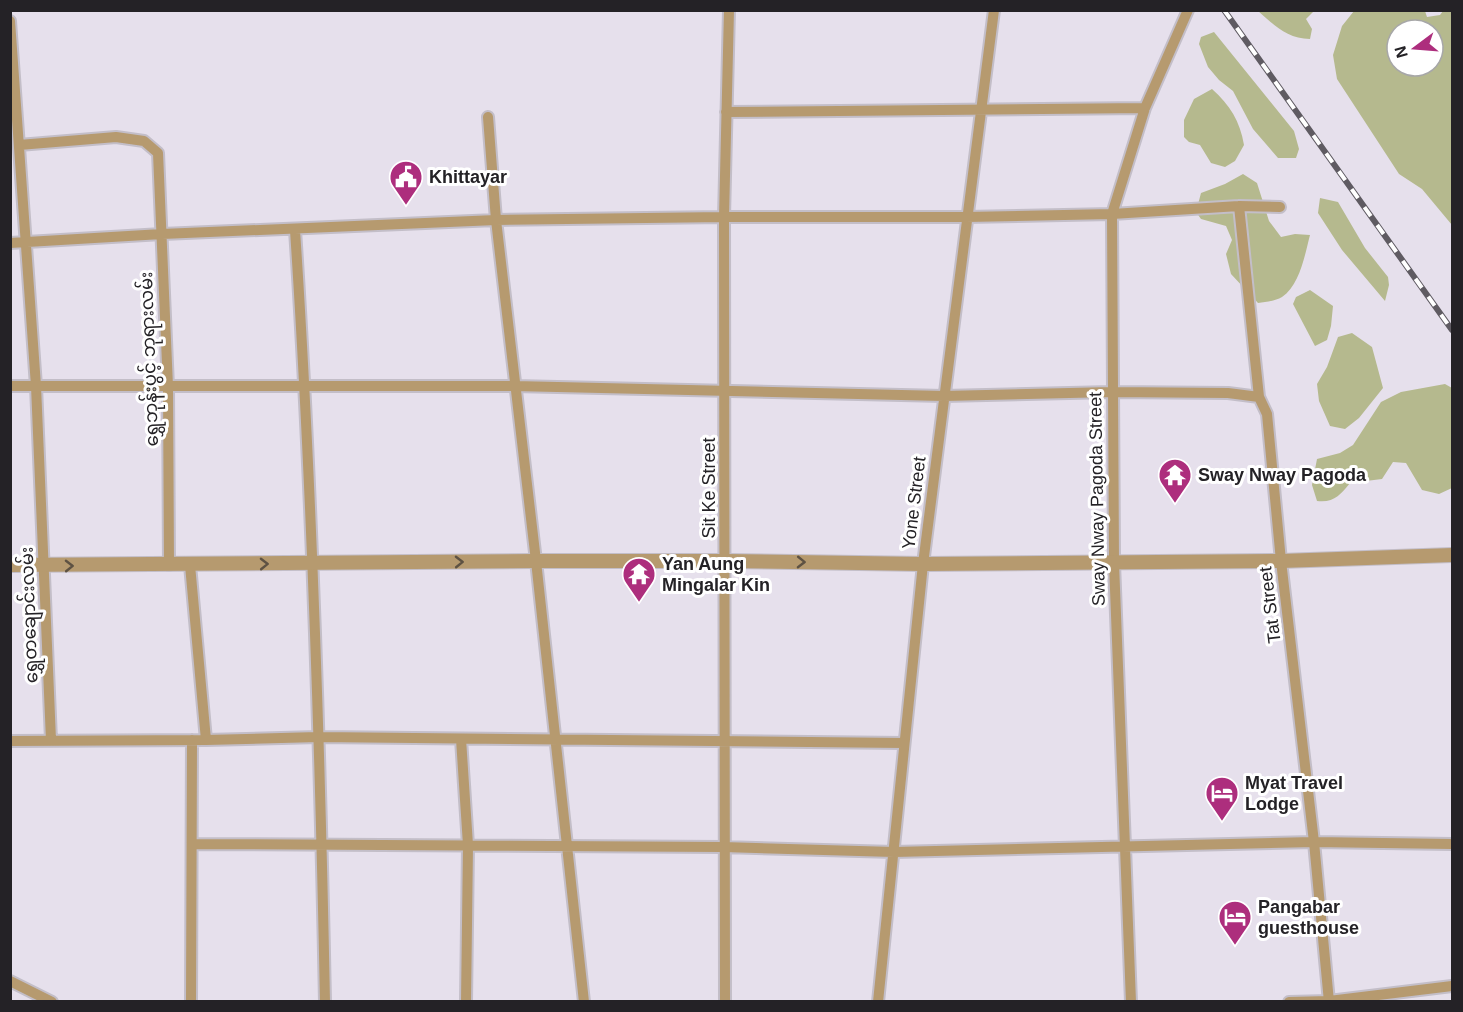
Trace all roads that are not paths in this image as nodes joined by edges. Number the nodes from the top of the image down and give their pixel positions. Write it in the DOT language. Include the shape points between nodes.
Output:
graph roads {
  1 [pos="729,10"];
  2 [pos="994,10"];
  3 [pos="1188,10"];
  4 [pos="10,21"];
  5 [pos="1145,108"];
  6 [pos="981,110"];
  7 [pos="726,112"];
  8 [pos="488,117"];
  9 [pos="19,146"];
  10 [pos="1239,206"];
  11 [pos="1280,207"];
  12 [pos="1112,214"];
  13 [pos="724,217"];
  14 [pos="966,217"];
  15 [pos="496,220"];
  16 [pos="295,230"];
  17 [pos="162,234"];
  18 [pos="10,243"];
  19 [pos="26,243"];
  20 [pos="10,386"];
  21 [pos="36,386"];
  22 [pos="305,386"];
  23 [pos="514,386"];
  24 [pos="168,387"];
  25 [pos="725,392"];
  26 [pos="1112,392"];
  27 [pos="944,396"];
  28 [pos="1259,397"];
  29 [pos="1452,558"];
  30 [pos="536,561"];
  31 [pos="725,561"];
  32 [pos="1281,561"];
  33 [pos="313,563"];
  34 [pos="1114,563"];
  35 [pos="923,564"];
  36 [pos="10,565"];
  37 [pos="169,565"];
  38 [pos="190,565"];
  39 [pos="44,566"];
  40 [pos="318,737"];
  41 [pos="461,739"];
  42 [pos="51,740"];
  43 [pos="192,740"];
  44 [pos="206,740"];
  45 [pos="10,741"];
  46 [pos="556,741"];
  47 [pos="724,742"];
  48 [pos="904,743"];
  49 [pos="1314,843"];
  50 [pos="193,844"];
  51 [pos="1452,844"];
  52 [pos="468,845"];
  53 [pos="567,845"];
  54 [pos="322,846"];
  55 [pos="723,847"];
  56 [pos="1123,847"];
  57 [pos="894,852"];
  58 [pos="10,981"];
  59 [pos="1452,986"];
  60 [pos="1329,1001"];
  61 [pos="52,1002"];
  62 [pos="191,1002"];
  63 [pos="325,1002"];
  64 [pos="466,1002"];
  65 [pos="584,1002"];
  66 [pos="725,1002"];
  67 [pos="878,1002"];
  68 [pos="1131,1002"];
  69 [pos="1289,1002"];
  1 -- 7 [label="street, Sit Ke Street"];
  2 -- 6 [label="street, Yone Street"];
  3 -- 5 [label="street, Sway Nway Pagoda Street"];
  4 -- 9 [label="street, ရွှေတချောင်းလမ်း"];
  5 -- 6 [label="street"];
  5 -- 12 [label="street, Sway Nway Pagoda Street"];
  6 -- 7 [label="street"];
  6 -- 14 [label="street, Yone Street"];
  7 -- 13 [label="street, Sit Ke Street"];
  8 -- 15 [label="street"];
  9 -- 17 [label="street, ရွှေဘုန်းပွင့် ဘုရားလမ်း" via="116,137 144,141 158,153"];
  9 -- 19 [label="street, ရွှေတချောင်းလမ်း"];
  10 -- 11 [label="street"];
  10 -- 12 [label="street"];
  10 -- 28 [label="street, Tat Street"];
  12 -- 14 [label="street"];
  12 -- 26 [label="street, Sway Nway Pagoda Street"];
  13 -- 14 [label="street"];
  13 -- 15 [label="street"];
  13 -- 25 [label="street, Sit Ke Street"];
  14 -- 27 [label="street, Yone Street"];
  15 -- 16 [label="street"];
  15 -- 23 [label="street"];
  16 -- 17 [label="street"];
  16 -- 22 [label="street"];
  17 -- 19 [label="street"];
  17 -- 24 [label="street, ရွှေဘုန်းပွင့် ဘုရားလမ်း"];
  18 -- 19 [label="street"];
  19 -- 21 [label="street, ရွှေတချောင်းလမ်း"];
  20 -- 21 [label="street"];
  21 -- 24 [label="street"];
  21 -- 39 [label="street, ရွှေတချောင်းလမ်း"];
  22 -- 23 [label="street"];
  22 -- 24 [label="street"];
  22 -- 33 [label="street"];
  23 -- 25 [label="street"];
  23 -- 30 [label="street"];
  24 -- 37 [label="street, ရွှေဘုန်းပွင့် ဘုရားလမ်း"];
  25 -- 27 [label="street"];
  25 -- 31 [label="street, Sit Ke Street"];
  26 -- 27 [label="street"];
  26 -- 28 [label="street"];
  26 -- 34 [label="street, Sway Nway Pagoda Street"];
  27 -- 35 [label="street, Yone Street"];
  28 -- 32 [label="street, Tat Street" via="1267,414"];
  29 -- 32 [label="street"];
  30 -- 31 [label="street"];
  33 -- 30 [label="street, one-way"];
  30 -- 46 [label="street"];
  31 -- 35 [label="street, one-way"];
  31 -- 47 [label="street, Sit Ke Street"];
  32 -- 34 [label="street"];
  32 -- 49 [label="street, Tat Street"];
  38 -- 33 [label="street, one-way"];
  33 -- 40 [label="street"];
  34 -- 35 [label="street"];
  34 -- 56 [label="street, Sway Nway Pagoda Street"];
  35 -- 48 [label="street, Yone Street"];
  36 -- 39 [label="street"];
  37 -- 38 [label="street"];
  39 -- 37 [label="street, one-way"];
  38 -- 44 [label="street"];
  39 -- 42 [label="street, ရွှေတချောင်းလမ်း"];
  40 -- 41 [label="street"];
  40 -- 44 [label="street"];
  40 -- 54 [label="street"];
  41 -- 46 [label="street"];
  41 -- 52 [label="street"];
  42 -- 43 [label="street"];
  42 -- 45 [label="street"];
  43 -- 44 [label="street"];
  43 -- 50 [label="street"];
  46 -- 47 [label="street"];
  46 -- 53 [label="street"];
  47 -- 48 [label="street"];
  47 -- 55 [label="street, Sit Ke Street"];
  48 -- 57 [label="street, Yone Street"];
  49 -- 51 [label="street"];
  49 -- 56 [label="street"];
  49 -- 60 [label="street, Tat Street"];
  50 -- 54 [label="street"];
  50 -- 62 [label="street"];
  52 -- 53 [label="street"];
  52 -- 54 [label="street"];
  52 -- 64 [label="street"];
  53 -- 55 [label="street"];
  53 -- 65 [label="street"];
  54 -- 63 [label="street"];
  55 -- 57 [label="street"];
  55 -- 66 [label="street, Sit Ke Street"];
  56 -- 57 [label="street"];
  56 -- 68 [label="street, Sway Nway Pagoda Street"];
  57 -- 67 [label="street, Yone Street"];
  58 -- 61 [label="street"];
  59 -- 60 [label="street"];
  60 -- 69 [label="street"];
}
